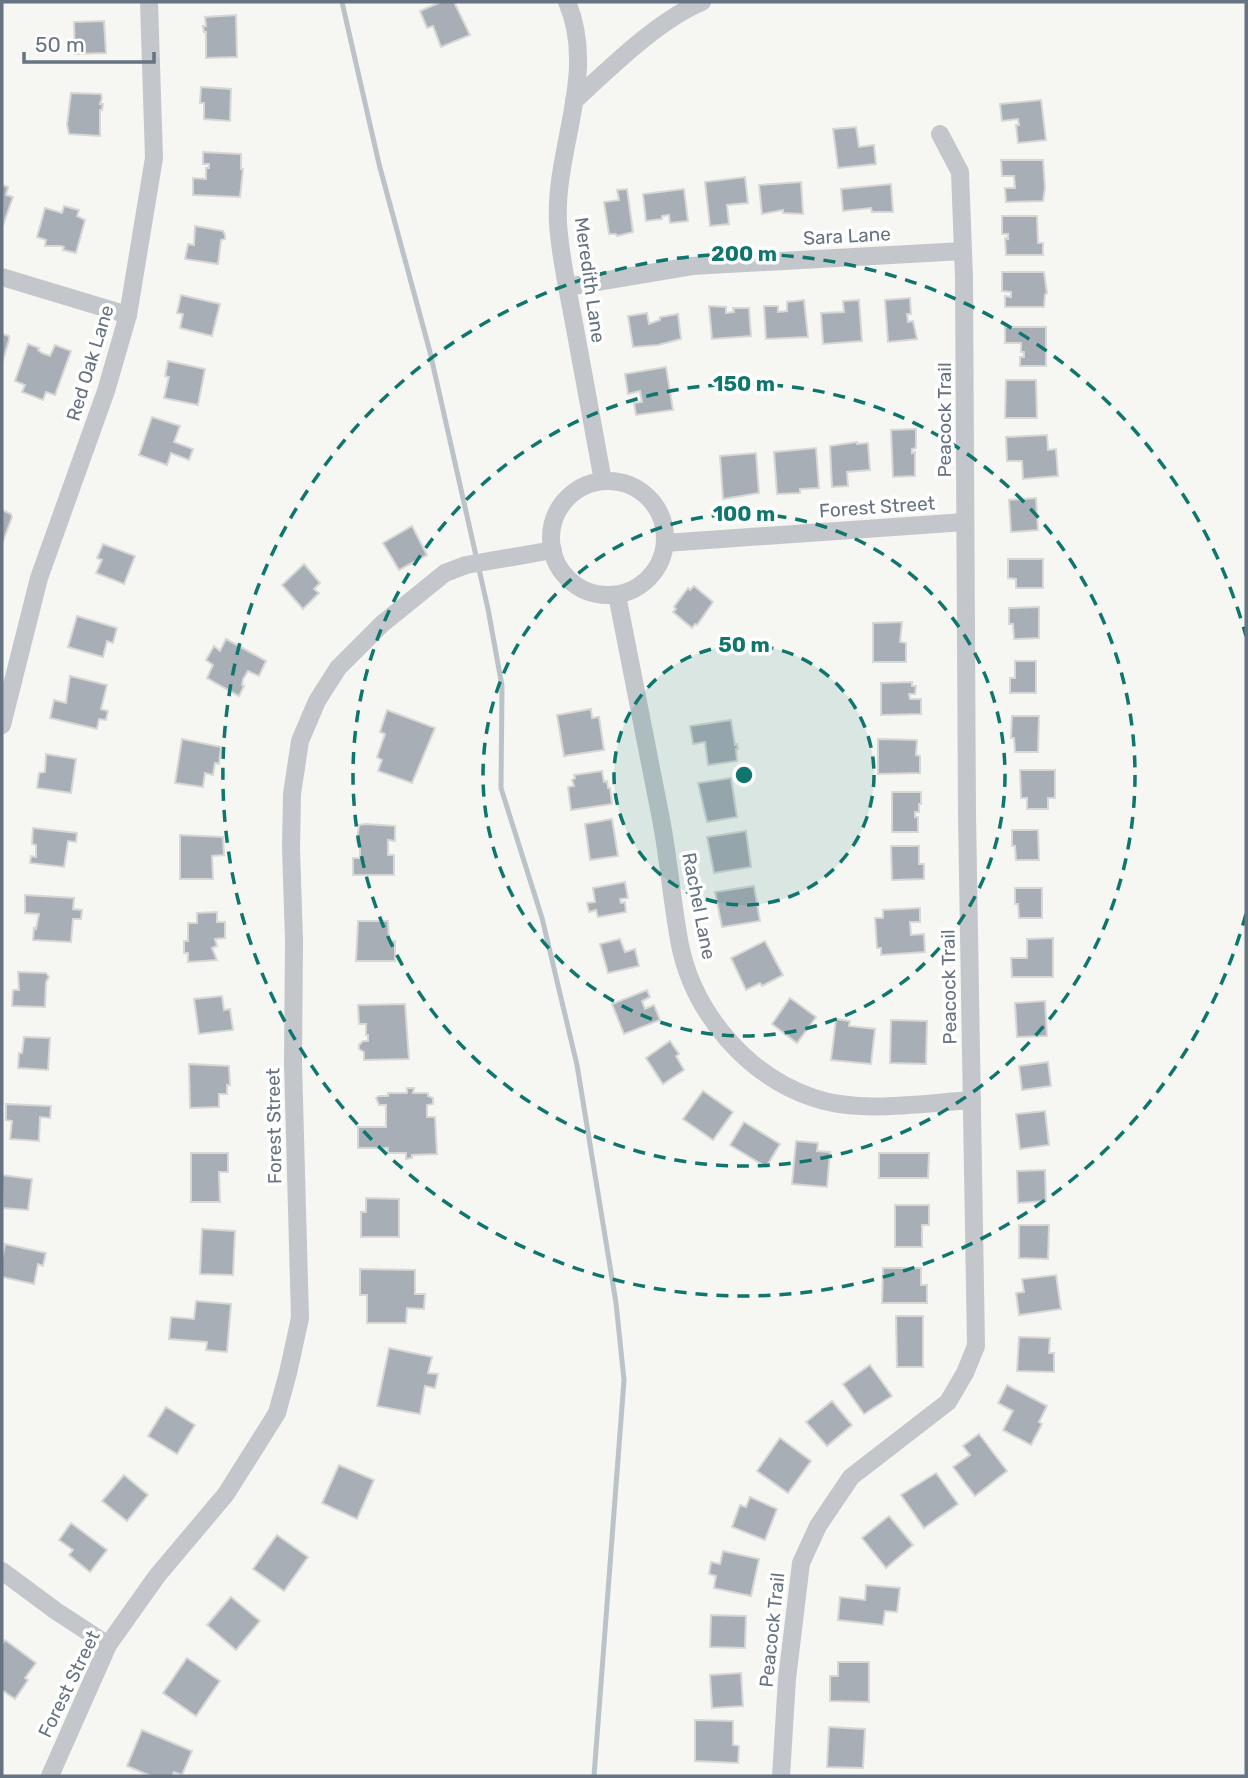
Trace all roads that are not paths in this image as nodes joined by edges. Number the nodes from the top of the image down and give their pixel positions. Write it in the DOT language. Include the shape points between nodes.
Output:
graph roads {
  1 [pos="149,2"];
  2 [pos="567,2"];
  3 [pos="702,2"];
  4 [pos="574,101"];
  5 [pos="940,134"];
  6 [pos="963,251"];
  7 [pos="2,277"];
  8 [pos="567,287"];
  9 [pos="128,315"];
  10 [pos="603,481"];
  11 [pos="965,522"];
  12 [pos="665,542"];
  13 [pos="552,550"];
  14 [pos="617,595"];
  15 [pos="2,725"];
  16 [pos="972,1100"];
  17 [pos="2,1571"];
  18 [pos="108,1645"];
  19 [pos="50,1776"];
  20 [pos="781,1776"];
  1 -- 9 [label="street, Red Oak Lane" via="155,158"];
  2 -- 4 [label="street, Meredith Lane" via="580,55"];
  3 -- 4 [label="street" via="650,36"];
  4 -- 8 [label="street, Meredith Lane" via="561,172 558,222"];
  5 -- 6 [label="street, Peacock Trail" via="960,172"];
  6 -- 8 [label="street, Sara Lane" via="692,266"];
  6 -- 11 [label="street, Peacock Trail"];
  7 -- 9 [label="street"];
  8 -- 10 [label="street, Meredith Lane"];
  9 -- 15 [label="street, Red Oak Lane" via="106,391 39,578"];
  10 -- 12 [label="street" via="640,491 663,523"];
  10 -- 13 [label="street" via="584,486 557,513"];
  11 -- 12 [label="street, Forest Street"];
  11 -- 16 [label="street, Peacock Trail"];
  12 -- 14 [label="street" via="655,571 645,582"];
  13 -- 14 [label="street" via="558,566 576,585 600,595"];
  13 -- 18 [label="street, Forest Street" via="445,573 382,624 338,668 300,741 292,794 291,848 300,1318 277,1413 226,1494 157,1576"];
  14 -- 16 [label="street, Rachel Lane" via="681,947 696,990 724,1038 767,1076 814,1098 865,1106"];
  16 -- 20 [label="street, Peacock Trail" via="976,1346 948,1402 851,1477 818,1526 801,1563"];
  17 -- 18 [label="street"];
  18 -- 19 [label="street, Forest Street"];
}
